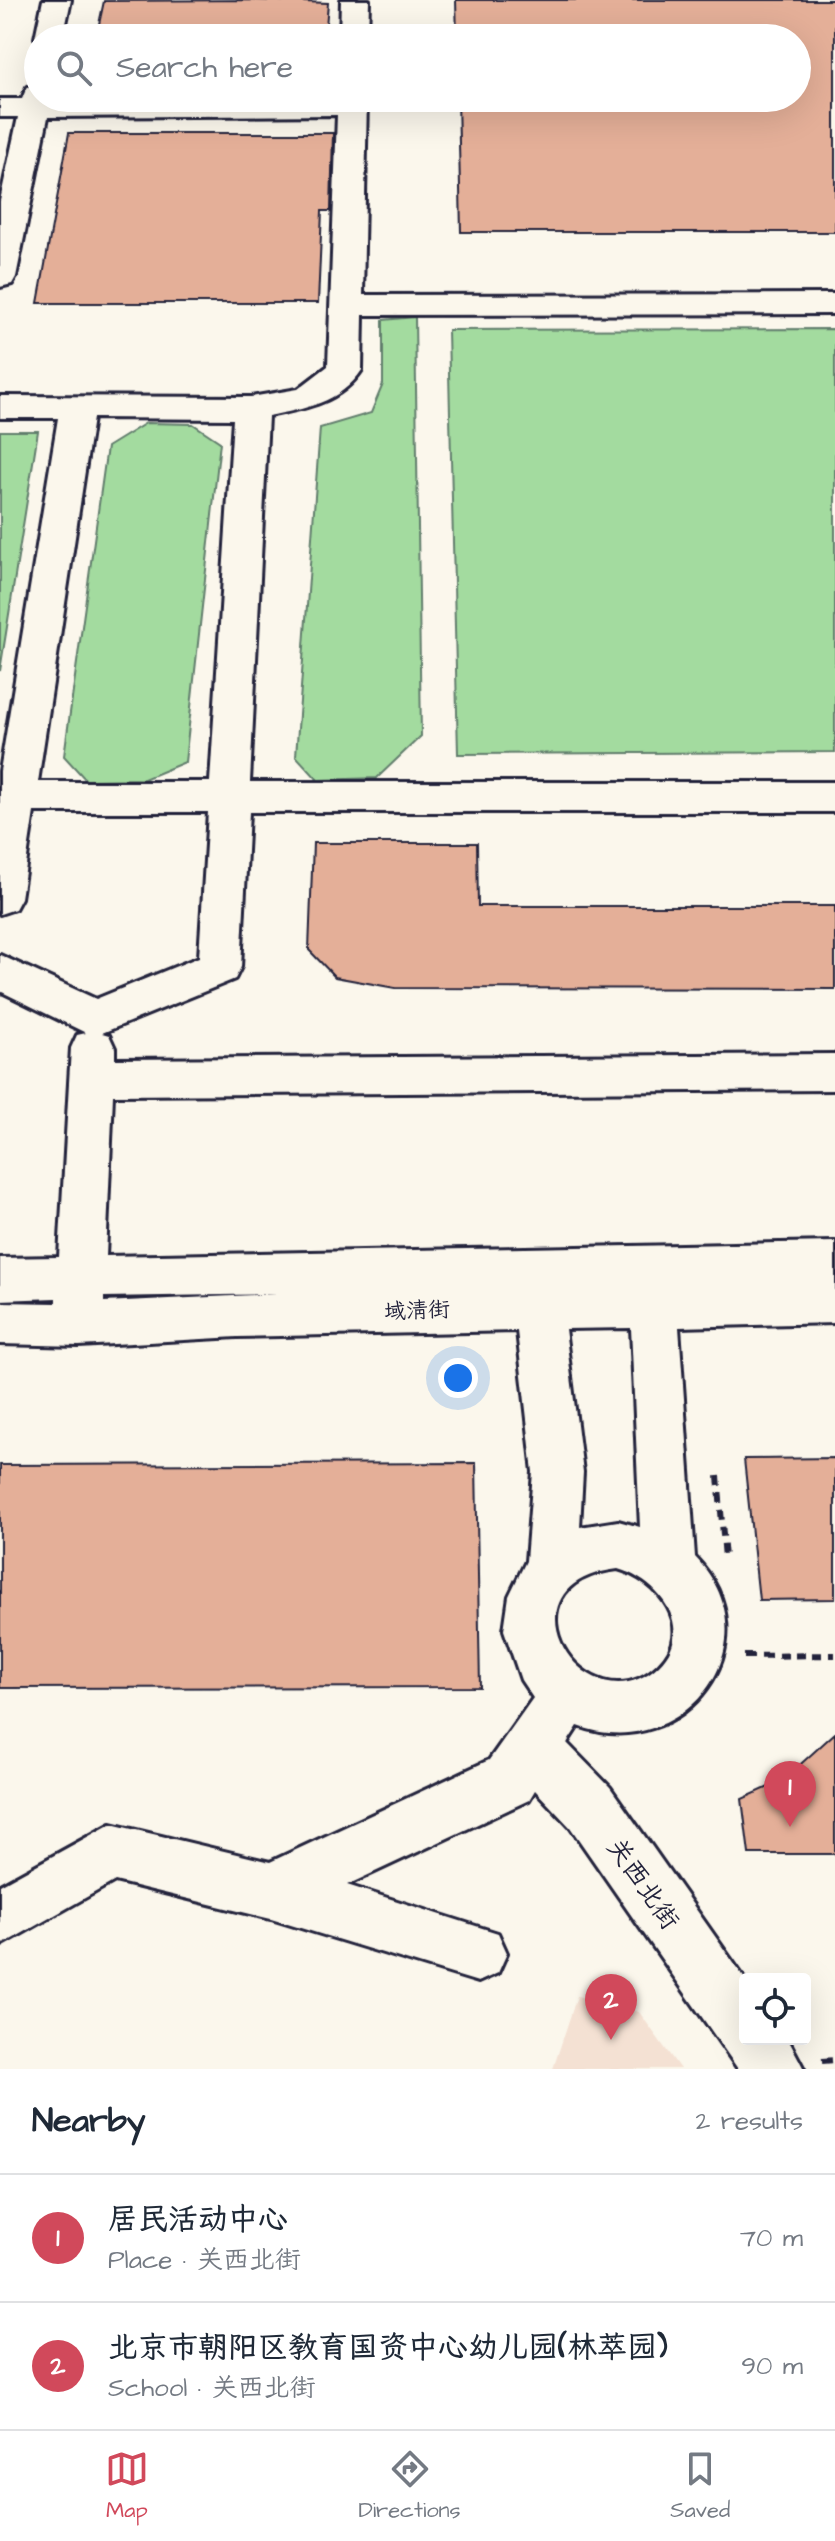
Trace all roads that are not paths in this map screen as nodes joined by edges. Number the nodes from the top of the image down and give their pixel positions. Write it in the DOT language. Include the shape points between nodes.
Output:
graph roads {
  1 [pos="57,0"];
  2 [pos="355,0"];
  3 [pos="52,24"];
  4 [pos="354,24"];
  5 [pos="24,103"];
  6 [pos="0,108"];
  7 [pos="34,112"];
  8 [pos="352,112"];
  9 [pos="0,277"];
  10 [pos="835,304"];
  11 [pos="347,305"];
  12 [pos="0,407"];
  13 [pos="77,408"];
  14 [pos="251,408"];
  15 [pos="8,797"];
  16 [pos="230,797"];
  17 [pos="835,797"];
  18 [pos="0,898"];
  19 [pos="0,972"];
  20 [pos="95,1018"];
  21 [pos="835,1072"];
  22 [pos="91,1077"];
  23 [pos="835,1262"];
  24 [pos="81,1278"];
  25 [pos="0,1279"];
  26 [pos="835,1302"];
  27 [pos="654,1304"];
  28 [pos="538,1307"];
  29 [pos="0,1323"];
  30 [pos="79,1325"];
  31 [pos="670,1568"];
  32 [pos="551,1571"];
  33 [pos="568,1694"];
  34 [pos="532,1747"];
  35 [pos="271,1891"];
  36 [pos="0,1917"];
  37 [pos="478,1953"];
  38 [pos="739,2020"];
  39 [pos="756,2045"];
  40 [pos="774,2069"];
  1 -- 3 [label="street"];
  2 -- 4 [label="street"];
  5 -- 6 [label="street"];
  7 -- 9 [label="street"];
  8 -- 11 [label="street"];
  10 -- 11 [label="street"];
  11 -- 14 [label="street" via="345,370 308,398"];
  12 -- 13 [label="street"];
  13 -- 14 [label="street"];
  13 -- 15 [label="street"];
  14 -- 16 [label="street"];
  15 -- 16 [label="street"];
  15 -- 18 [label="street"];
  16 -- 17 [label="street"];
  16 -- 20 [label="street" via="220,967"];
  19 -- 20 [label="street"];
  20 -- 22 [label="street"];
  21 -- 22 [label="street"];
  22 -- 24 [label="street"];
  23 -- 24 [label="street, 域清街"];
  24 -- 25 [label="street, 域清街"];
  24 -- 30 [label="street"];
  26 -- 27 [label="street, 域清街"];
  27 -- 28 [label="street, 域清街"];
  27 -- 31 [label="street"];
  28 -- 30 [label="street, 域清街"];
  28 -- 32 [label="street" via="558,1472"];
  29 -- 30 [label="street, 域清街"];
  31 -- 32 [label="street" via="646,1553 618,1545 590,1548 565,1558"];
  31 -- 33 [label="street" via="689,1589 699,1615 700,1642 692,1669 675,1690 650,1705 623,1710 594,1706"];
  32 -- 33 [label="street" via="533,1598 530,1624 547,1675"];
  33 -- 34 [label="street"];
  34 -- 35 [label="street" via="509,1780"];
  34 -- 38 [label="street, 关西北街" via="590,1807"];
  35 -- 36 [label="street" via="111,1852"];
  35 -- 37 [label="street"];
  39 -- 40 [label="street"];
}
